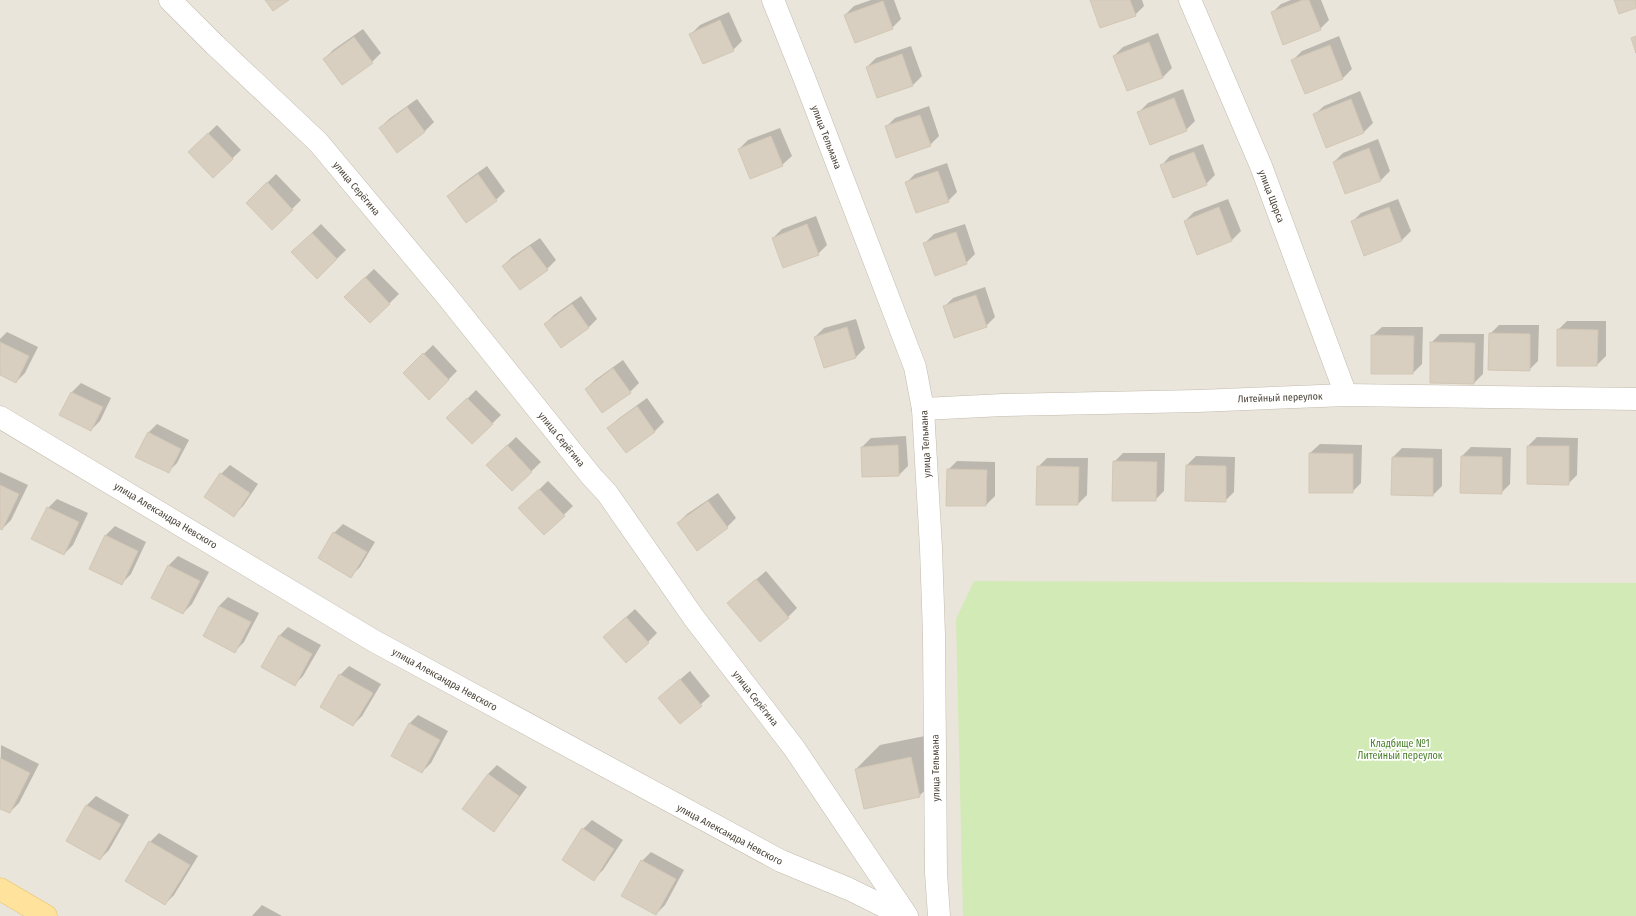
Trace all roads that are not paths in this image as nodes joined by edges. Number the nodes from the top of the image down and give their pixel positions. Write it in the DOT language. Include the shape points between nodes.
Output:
graph roads {
  1 [pos="170,0"];
  2 [pos="773,0"];
  3 [pos="1190,0"];
  4 [pos="1346,395"];
  5 [pos="1636,399"];
  6 [pos="924,410"];
  7 [pos="0,416"];
  8 [pos="0,889"];
  9 [pos="46,916"];
  10 [pos="905,916"];
  11 [pos="938,916"];
  1 -- 10 [label="street, улица Серёгина" via="318,142 607,493 694,618 794,748"];
  2 -- 6 [label="street, улица Тельмана" via="915,367"];
  3 -- 4 [label="street, улица Щорса" via="1261,166"];
  4 -- 5 [label="street, Литейный переулок"];
  4 -- 6 [label="street, Литейный переулок" via="1004,405"];
  6 -- 11 [label="street, улица Тельмана" via="932,564"];
  7 -- 10 [label="street, улица Александра Невского" via="374,641 781,861"];
  8 -- 9 [label="main road"];
}
